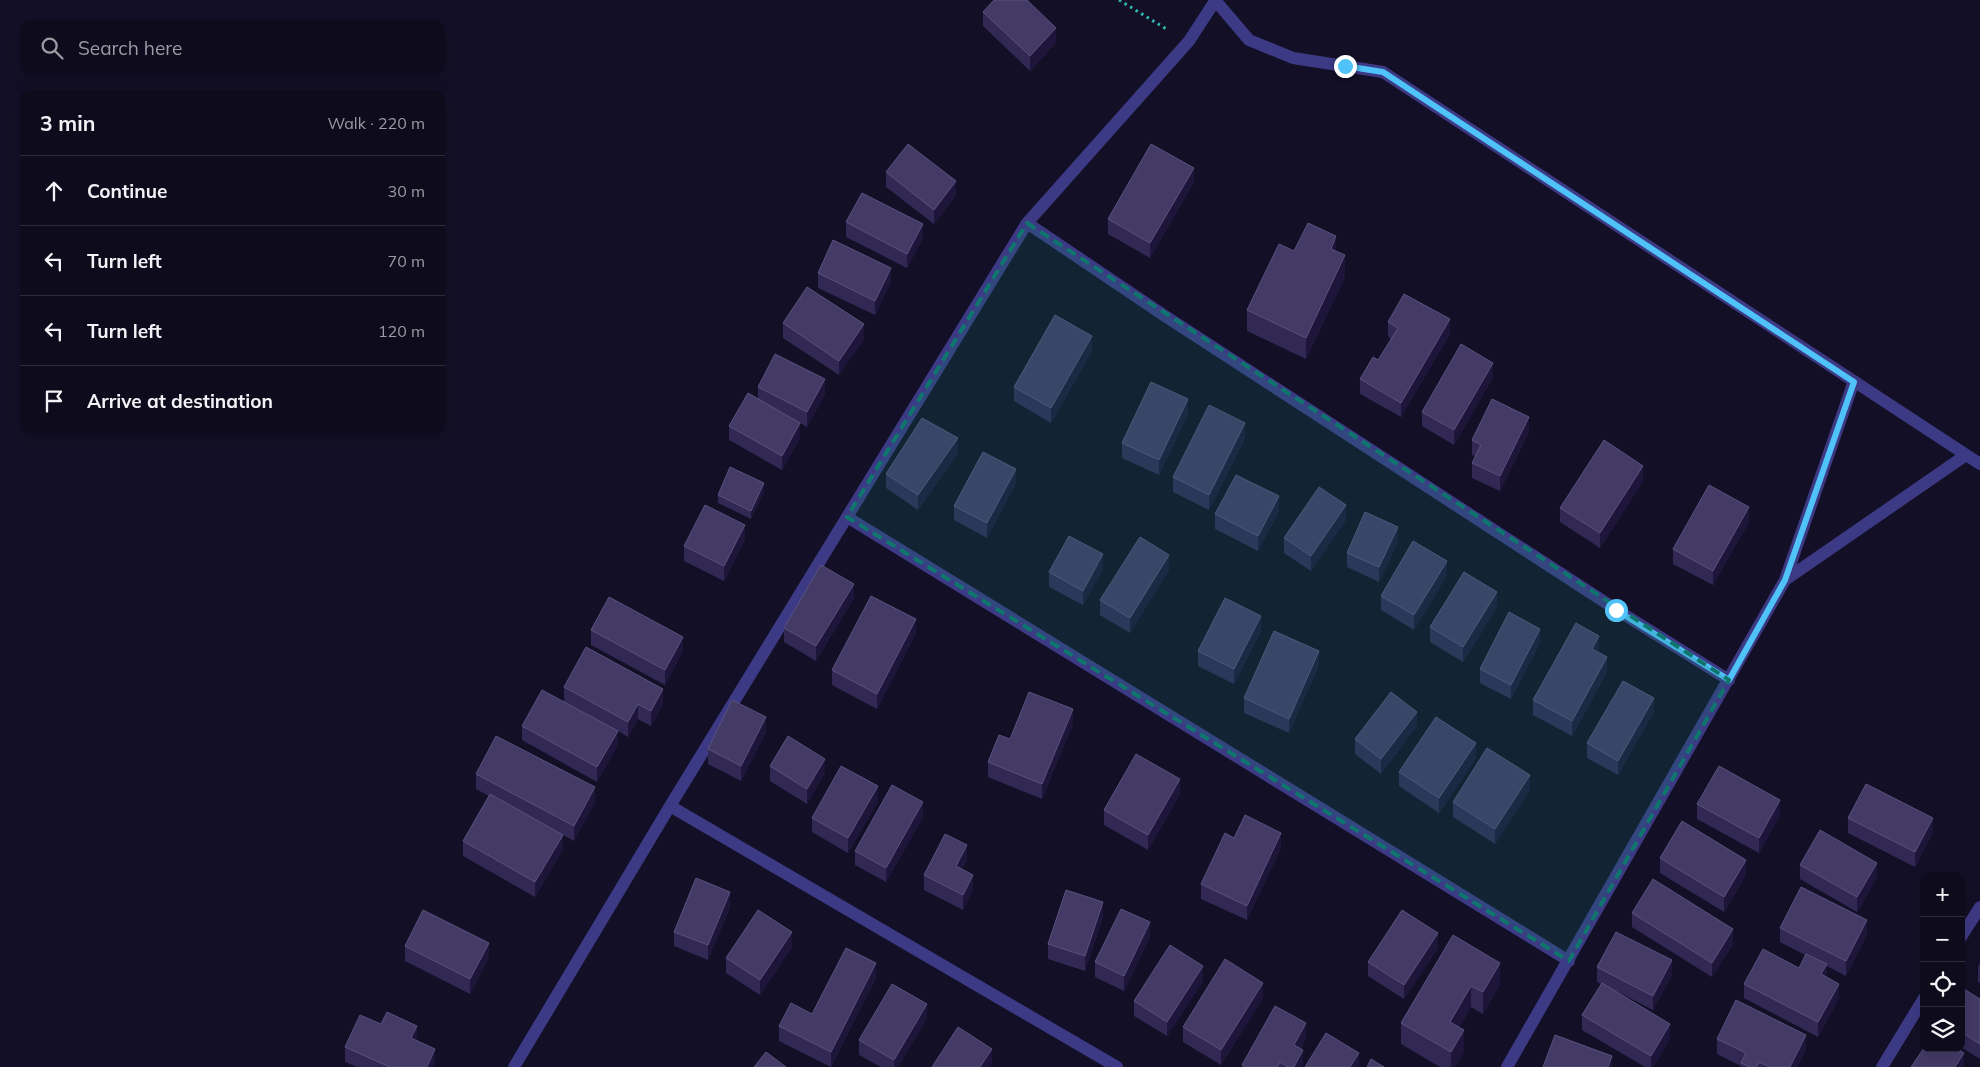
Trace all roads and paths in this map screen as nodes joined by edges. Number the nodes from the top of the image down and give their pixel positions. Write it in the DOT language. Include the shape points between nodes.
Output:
graph roads {
  1 [pos="1119,0"];
  2 [pos="1215,1"];
  3 [pos="1189,41"];
  4 [pos="1027,223"];
  5 [pos="1854,382"];
  6 [pos="1966,455"];
  7 [pos="1980,464"];
  8 [pos="847,517"];
  9 [pos="1785,580"];
  10 [pos="1729,680"];
  11 [pos="670,806"];
  12 [pos="1980,907"];
  13 [pos="1965,931"];
  14 [pos="1569,960"];
  15 [pos="1920,1005"];
  16 [pos="1112,1066"];
  17 [pos="514,1067"];
  18 [pos="1507,1067"];
  19 [pos="1882,1067"];
  1 -- 3 [label="path"];
  2 -- 3 [label="street"];
  2 -- 5 [label="street" via="1250,40 1293,58 1383,72"];
  3 -- 4 [label="street"];
  4 -- 8 [label="street"];
  4 -- 10 [label="street" via="1616,610"];
  5 -- 6 [label="street"];
  5 -- 9 [label="street"];
  6 -- 7 [label="street"];
  6 -- 9 [label="street"];
  8 -- 11 [label="street"];
  8 -- 14 [label="street"];
  9 -- 10 [label="street"];
  10 -- 14 [label="street"];
  11 -- 16 [label="street"];
  11 -- 17 [label="street"];
  12 -- 13 [label="street"];
  14 -- 18 [label="street"];
  15 -- 19 [label="street"];
}
